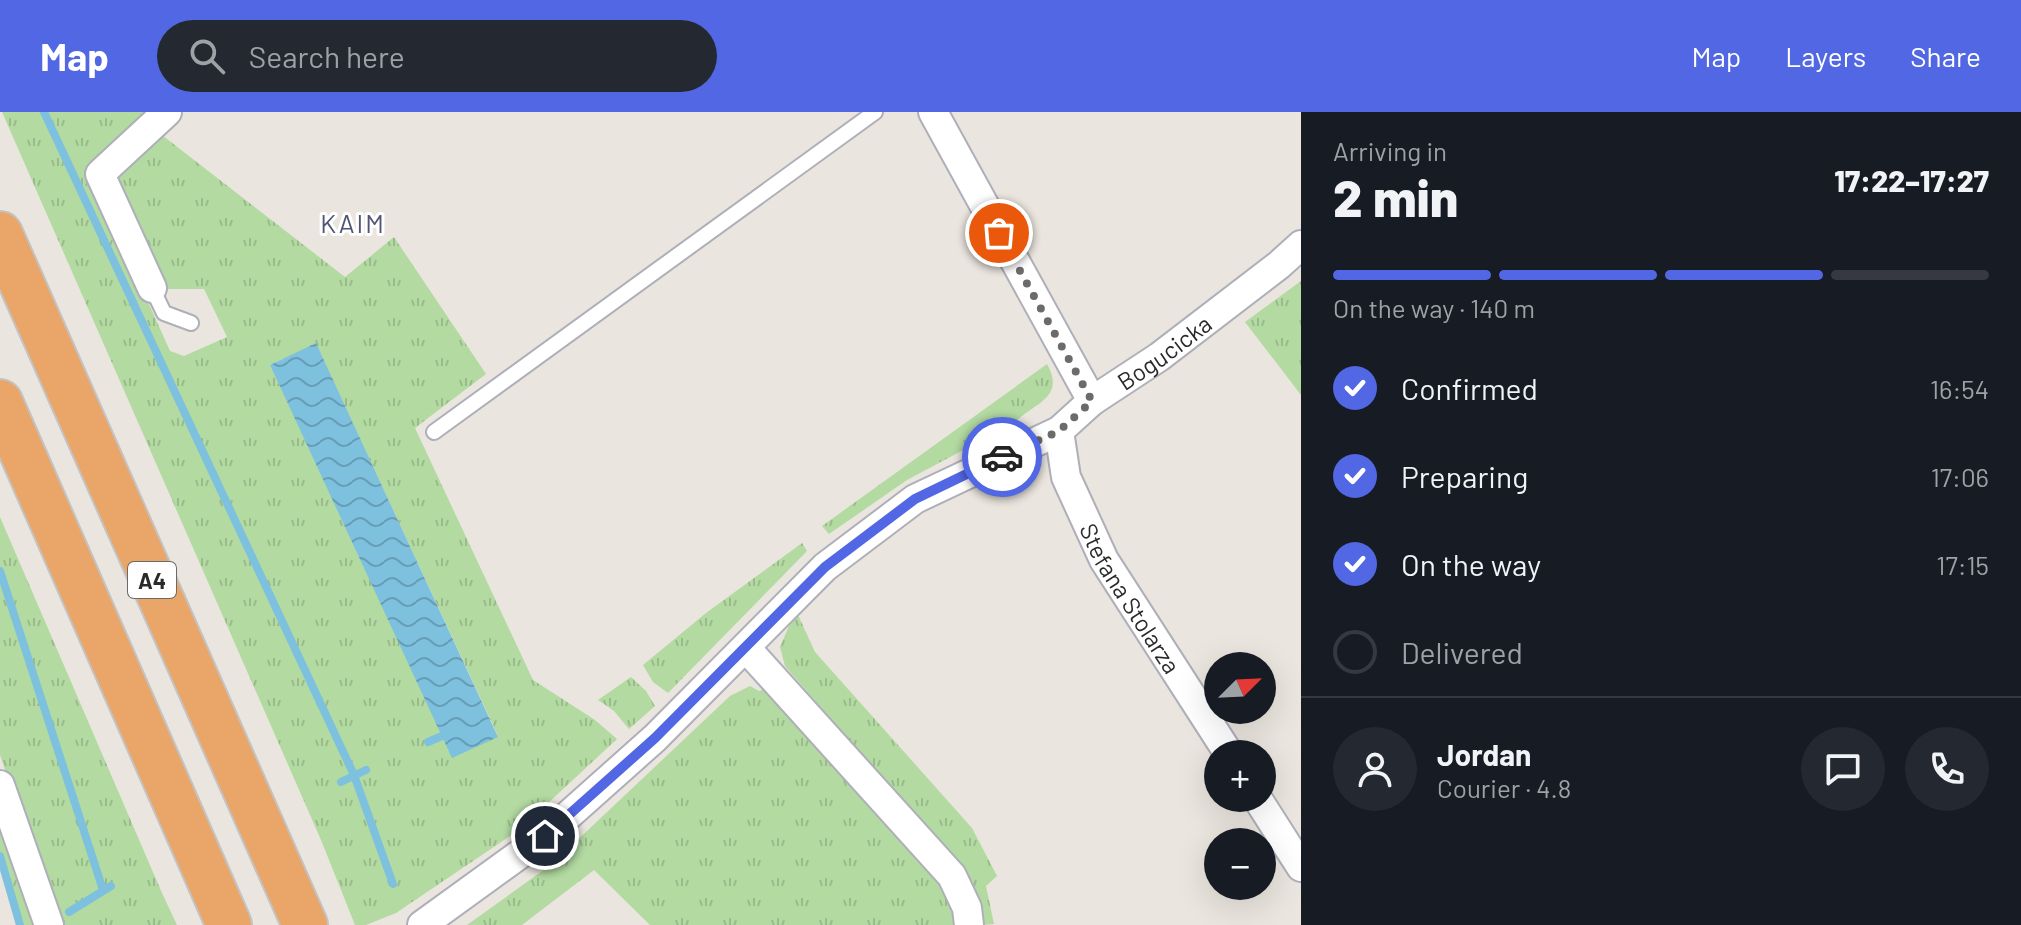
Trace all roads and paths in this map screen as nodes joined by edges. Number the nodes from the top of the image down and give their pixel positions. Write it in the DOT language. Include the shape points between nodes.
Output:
graph roads {
  1 [pos="167,112"];
  2 [pos="875,112"];
  3 [pos="933,112"];
  4 [pos="0,234"];
  5 [pos="1301,245"];
  6 [pos="152,288"];
  7 [pos="191,323"];
  8 [pos="1092,401"];
  9 [pos="0,402"];
  10 [pos="1059,431"];
  11 [pos="434,432"];
  12 [pos="746,648"];
  13 [pos="1220,740"];
  14 [pos="0,785"];
  15 [pos="1266,812"];
  16 [pos="1301,867"];
  17 [pos="49,925"];
  18 [pos="229,925"];
  19 [pos="305,925"];
  20 [pos="422,925"];
  21 [pos="969,925"];
  1 -- 6 [label="street" via="100,174"];
  2 -- 11 [label="lane"];
  3 -- 8 [label="street"];
  4 -- 19 [label="highway, A4"];
  5 -- 8 [label="street, Bogucicka" via="1159,357"];
  6 -- 7 [label="lane" via="164,313"];
  8 -- 10 [label="street, Bogucicka"];
  9 -- 18 [label="highway"];
  10 -- 12 [label="street, Bogucicka" via="915,499 825,567"];
  10 -- 13 [label="street, Stefana Stolarza" via="1066,477 1104,560"];
  12 -- 20 [label="street, Bogucicka" via="545,836"];
  12 -- 21 [label="street" via="952,876"];
  14 -- 17 [label="street"];
  15 -- 16 [label="street"];
}
